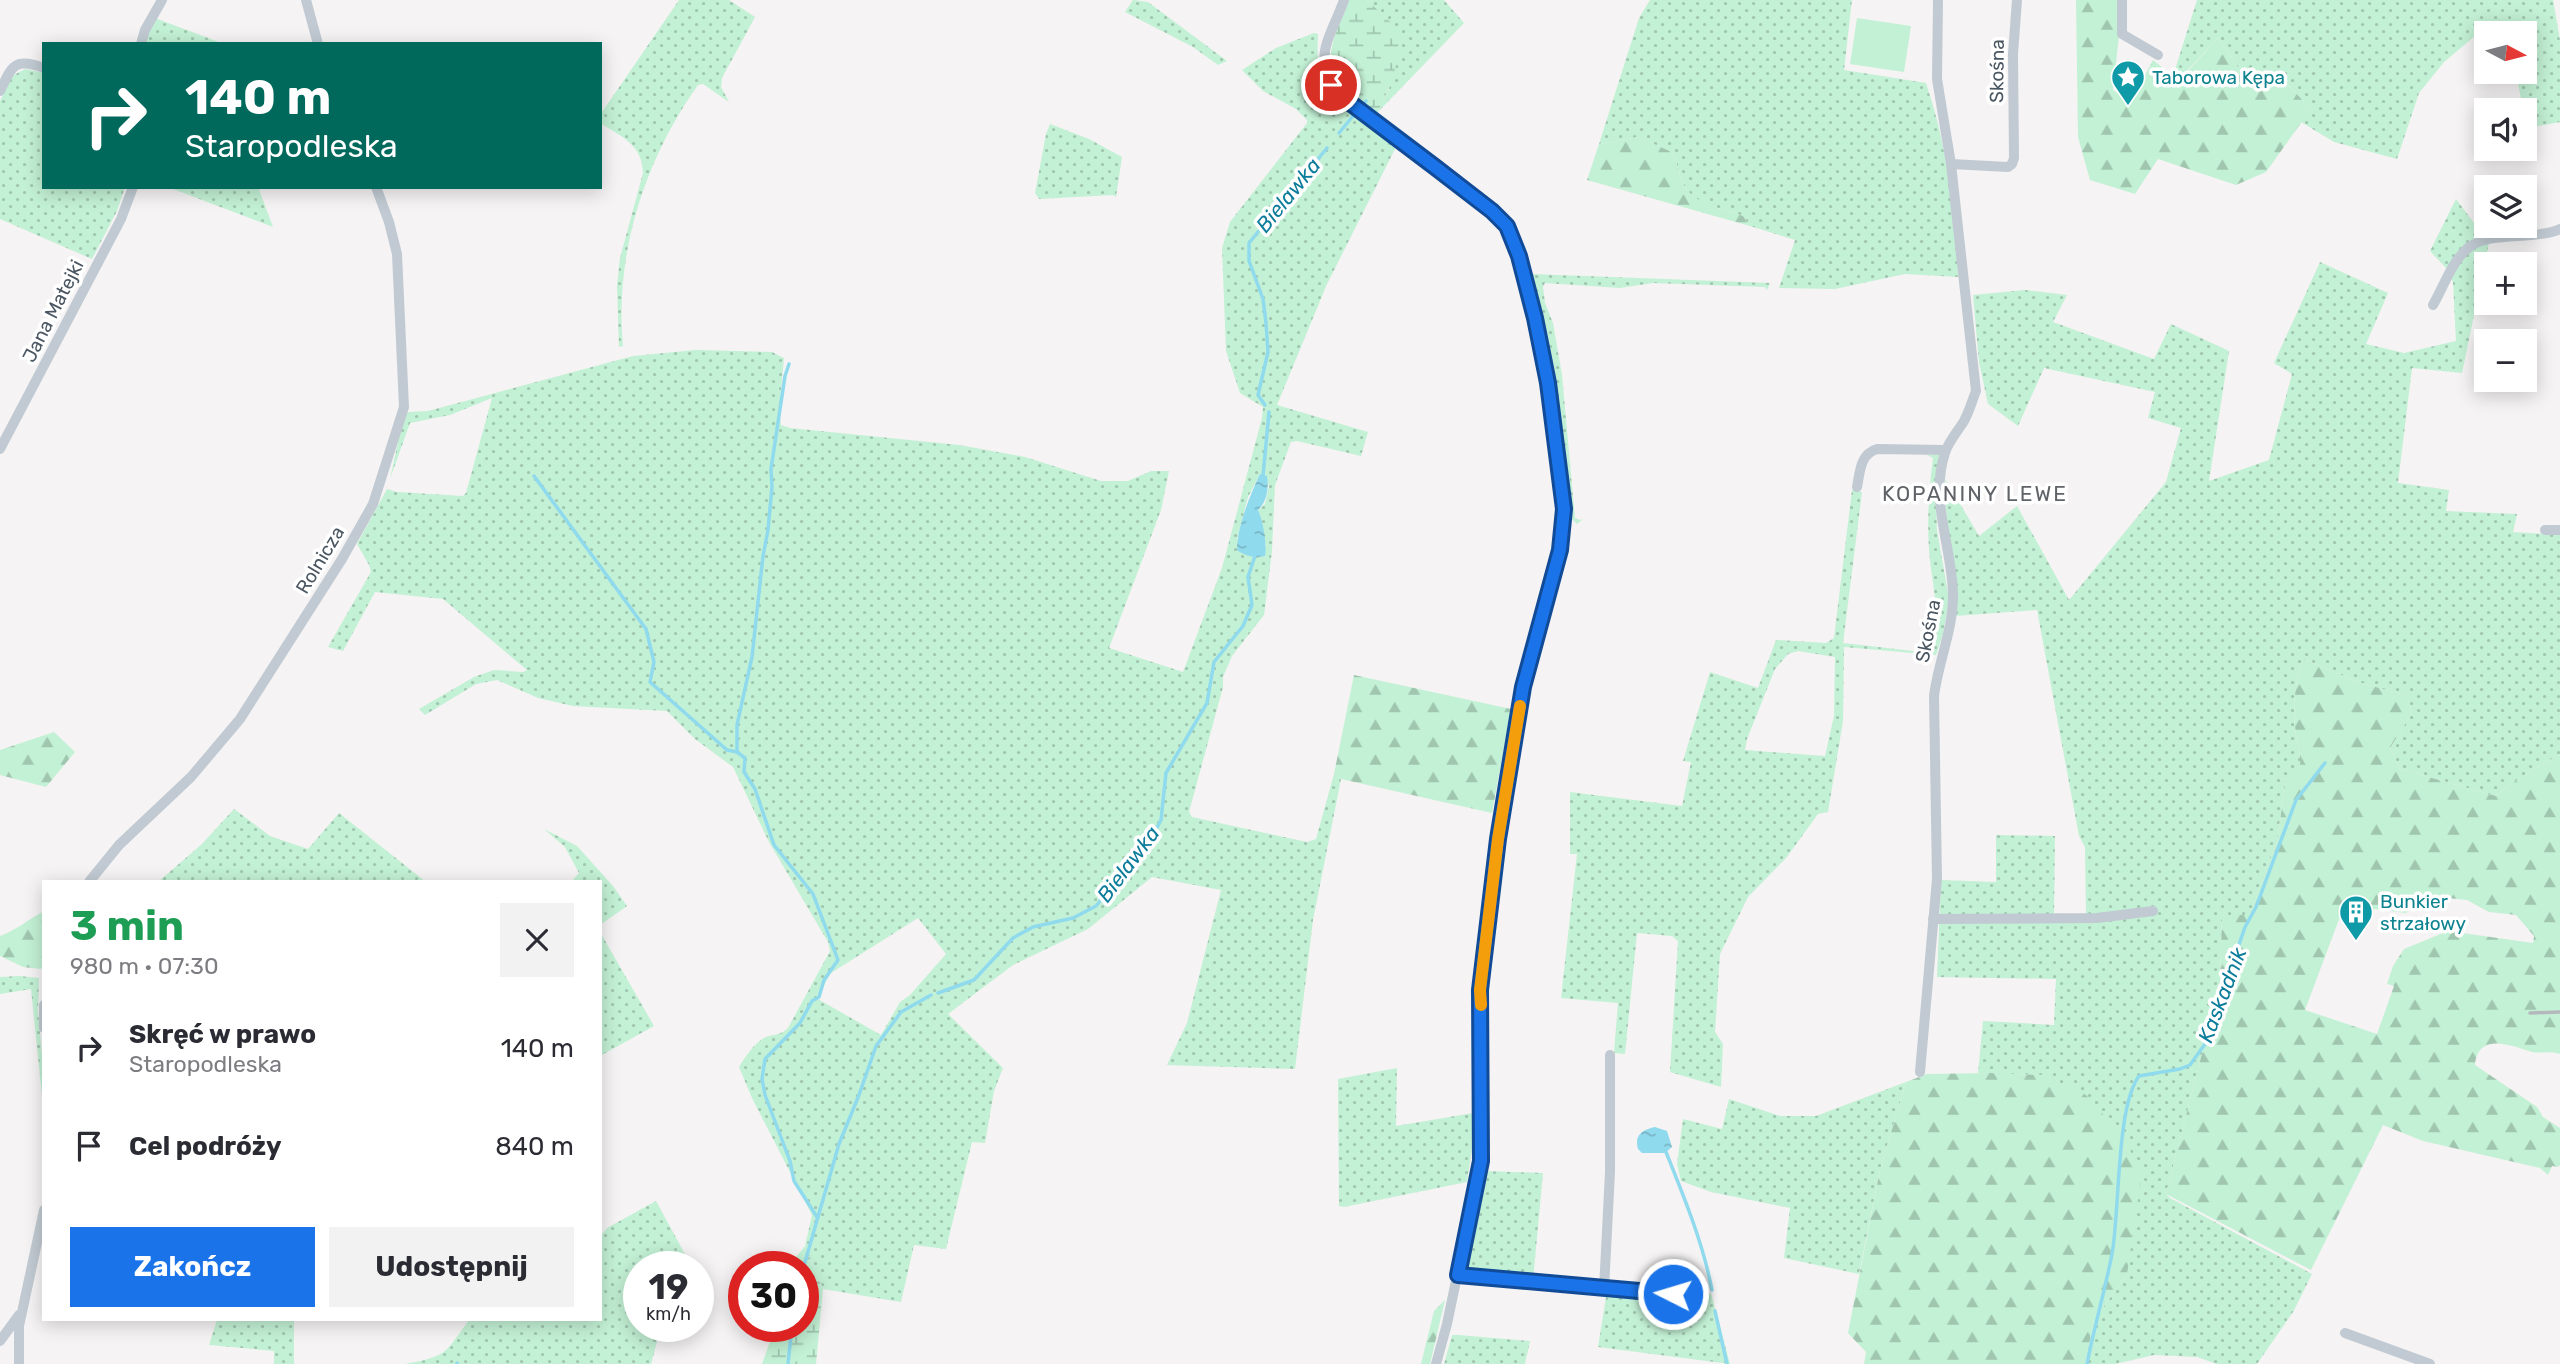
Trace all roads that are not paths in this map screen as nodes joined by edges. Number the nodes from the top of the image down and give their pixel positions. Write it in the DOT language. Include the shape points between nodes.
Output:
graph roads {
  1 [pos="162,0"];
  2 [pos="306,0"];
  3 [pos="1344,0"];
  4 [pos="1938,0"];
  5 [pos="2017,0"];
  6 [pos="2122,0"];
  7 [pos="142,42"];
  8 [pos="317,42"];
  9 [pos="2158,55"];
  10 [pos="42,67"];
  11 [pos="0,92"];
  12 [pos="1951,164"];
  13 [pos="132,189"];
  14 [pos="377,189"];
  15 [pos="2560,229"];
  16 [pos="2433,305"];
  17 [pos="0,449"];
  18 [pos="1945,450"];
  19 [pos="1857,487"];
  20 [pos="2545,530"];
  21 [pos="2560,530"];
  22 [pos="91,880"];
  23 [pos="2153,911"];
  24 [pos="1933,919"];
  25 [pos="1610,1055"];
  26 [pos="1920,1072"];
  27 [pos="42,1220"];
  28 [pos="1458,1275"];
  29 [pos="1604,1289"];
  30 [pos="1673,1294"];
  31 [pos="23,1310"];
  32 [pos="2345,1333"];
  33 [pos="0,1341"];
  34 [pos="19,1364"];
  35 [pos="1436,1364"];
  36 [pos="2430,1364"];
  1 -- 7 [label="street"];
  2 -- 8 [label="street"];
  3 -- 28 [label="street" via="1325,43 1331,85 1492,211 1512,236 1548,383 1564,509 1560,550 1523,687 1498,839 1480,990 1481,1161"];
  4 -- 12 [label="street, Skośna" via="1937,79"];
  5 -- 12 [label="street, Skośna" via="2012,164"];
  6 -- 9 [label="street" via="2122,34"];
  10 -- 11 [label="street" via="17,63"];
  12 -- 18 [label="street, Skośna" via="1976,391"];
  13 -- 17 [label="street, Jana Matejki" via="121,219"];
  14 -- 22 [label="street, Rolnicza" via="397,254 404,407 373,505 240,719 191,777 119,845"];
  15 -- 16 [label="street" via="2548,235 2483,241 2469,247"];
  18 -- 19 [label="street" via="1870,451 1864,457"];
  18 -- 24 [label="street, Skośna" via="1940,486 1942,527 1953,597 1934,696 1937,879"];
  20 -- 21 [label="street"];
  23 -- 24 [label="street" via="2097,919"];
  24 -- 26 [label="street, Skośna"];
  25 -- 29 [label="street"];
  27 -- 31 [label="street"];
  28 -- 29 [label="street"];
  28 -- 35 [label="street"];
  29 -- 30 [label="street"];
  31 -- 33 [label="street"];
  31 -- 34 [label="street"];
  32 -- 36 [label="street"];
}
